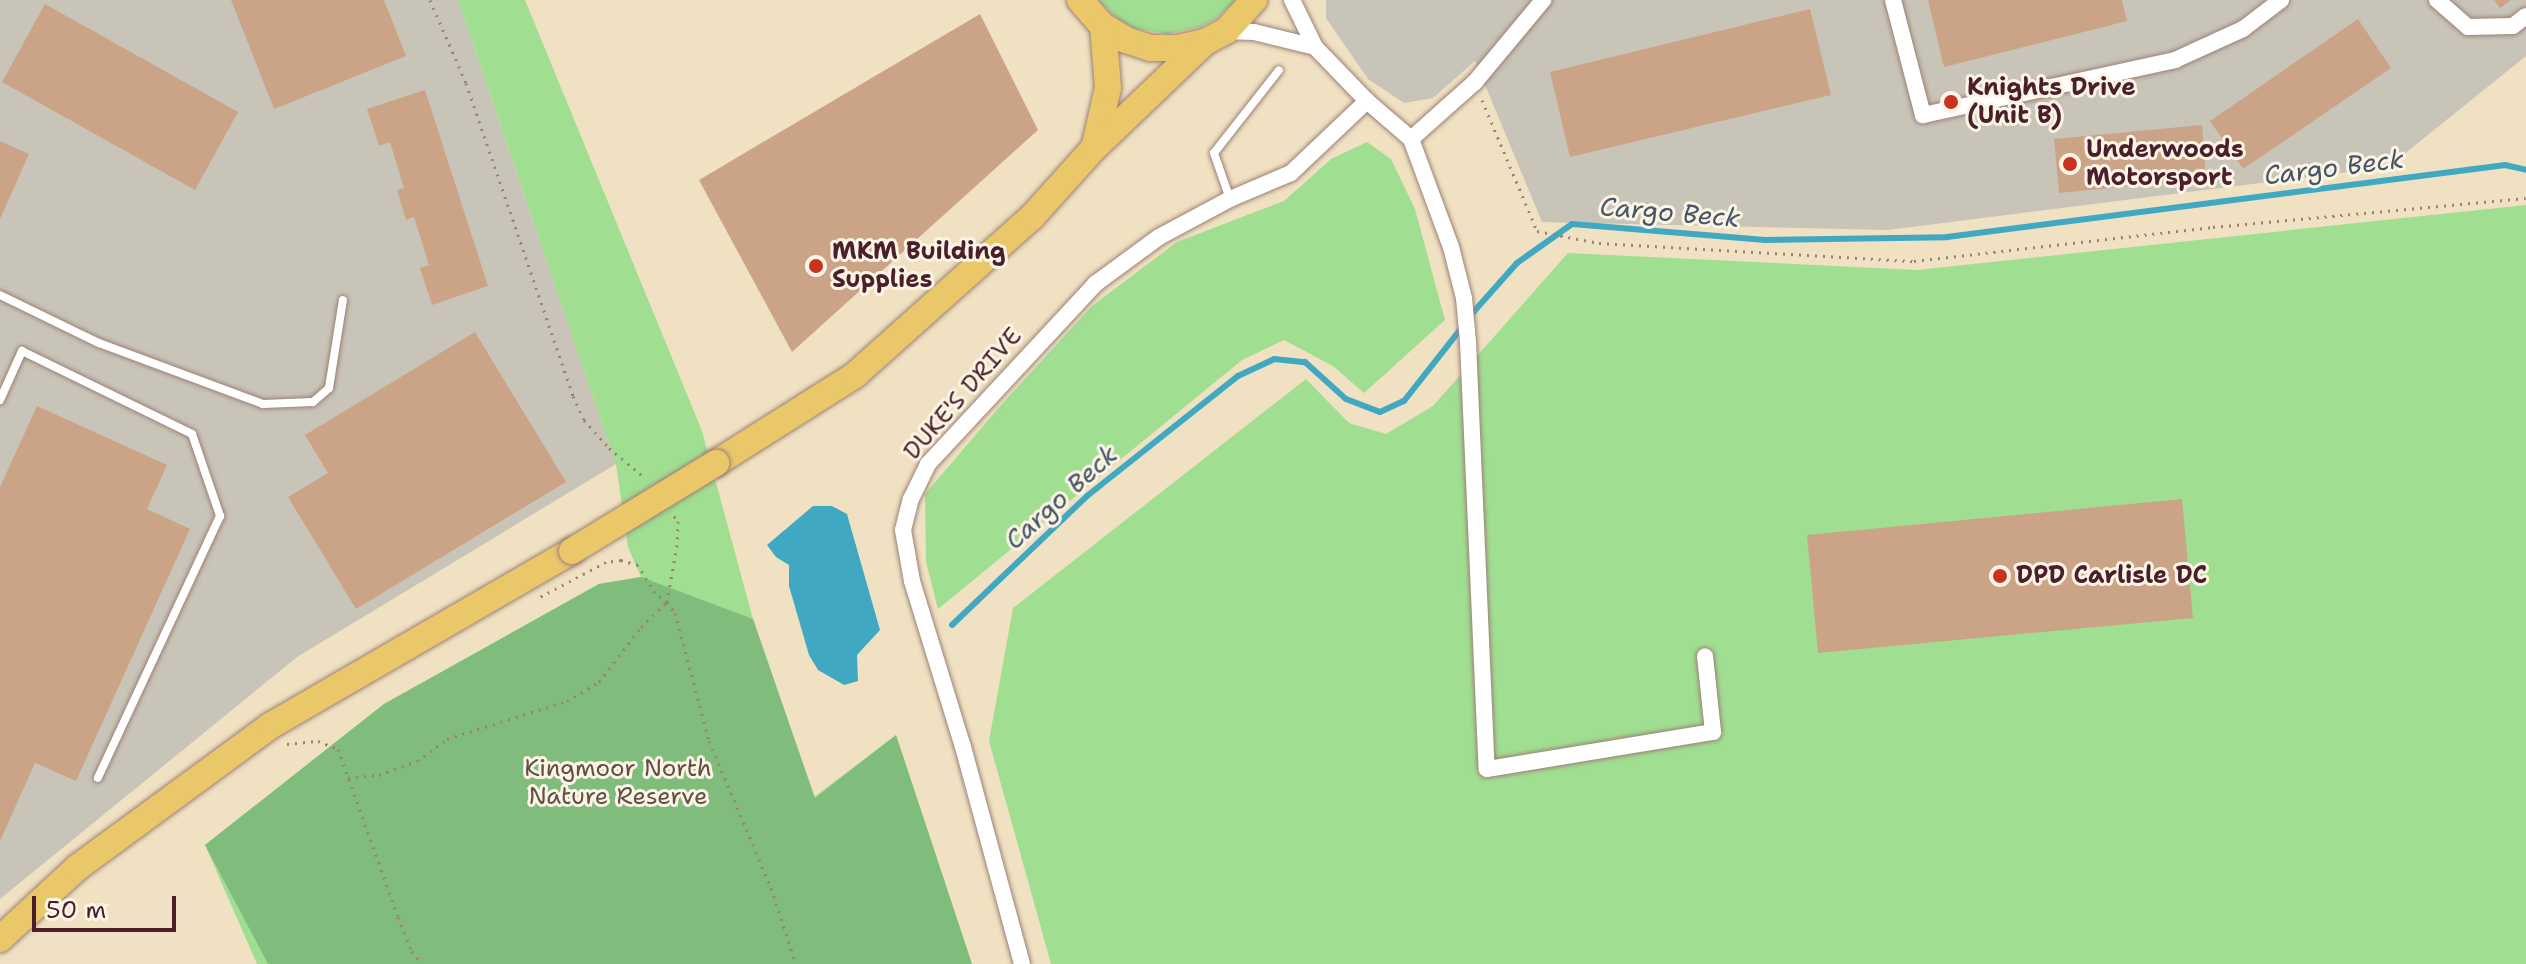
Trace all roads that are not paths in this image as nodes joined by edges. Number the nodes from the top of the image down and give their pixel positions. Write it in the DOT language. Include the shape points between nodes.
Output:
graph roads {
  1 [pos="1080,0"];
  2 [pos="1254,0"];
  3 [pos="1543,0"];
  4 [pos="1893,0"];
  5 [pos="2281,0"];
  6 [pos="2437,0"];
  7 [pos="1294,5"];
  8 [pos="2526,16"];
  9 [pos="1103,26"];
  10 [pos="1215,37"];
  11 [pos="1315,47"];
  12 [pos="1279,70"];
  13 [pos="1367,101"];
  14 [pos="1411,139"];
  15 [pos="1094,148"];
  16 [pos="1230,199"];
  17 [pos="0,295"];
  18 [pos="343,300"];
  19 [pos="0,400"];
  20 [pos="1705,656"];
  21 [pos="98,778"];
  22 [pos="0,939"];
  23 [pos="1022,964"];
  1 -- 9 [label="highway"];
  2 -- 10 [label="highway"];
  3 -- 14 [label="street" via="1475,82"];
  4 -- 5 [label="street" via="1923,115 2175,60 2243,29"];
  6 -- 8 [label="street" via="2468,27 2513,26"];
  7 -- 11 [label="street"];
  9 -- 10 [label="highway" via="1151,48 1178,48"];
  9 -- 15 [label="highway" via="1108,88"];
  10 -- 11 [label="street" via="1254,32"];
  10 -- 15 [label="highway"];
  11 -- 13 [label="street"];
  12 -- 16 [label="lane" via="1214,153"];
  13 -- 14 [label="street"];
  13 -- 16 [label="street, DUKE'S DRIVE" via="1291,173"];
  14 -- 20 [label="street" via="1442,218 1464,298 1487,769 1713,732"];
  15 -- 22 [label="highway, bridge" via="1032,217 855,375 572,551 270,726 78,867"];
  16 -- 23 [label="street, DUKE'S DRIVE" via="1159,237 1095,284 928,464 911,499 903,530 912,581"];
  17 -- 18 [label="lane" via="99,343 263,404 313,402 329,388"];
  19 -- 21 [label="lane" via="22,351 192,434 220,516"];
}
